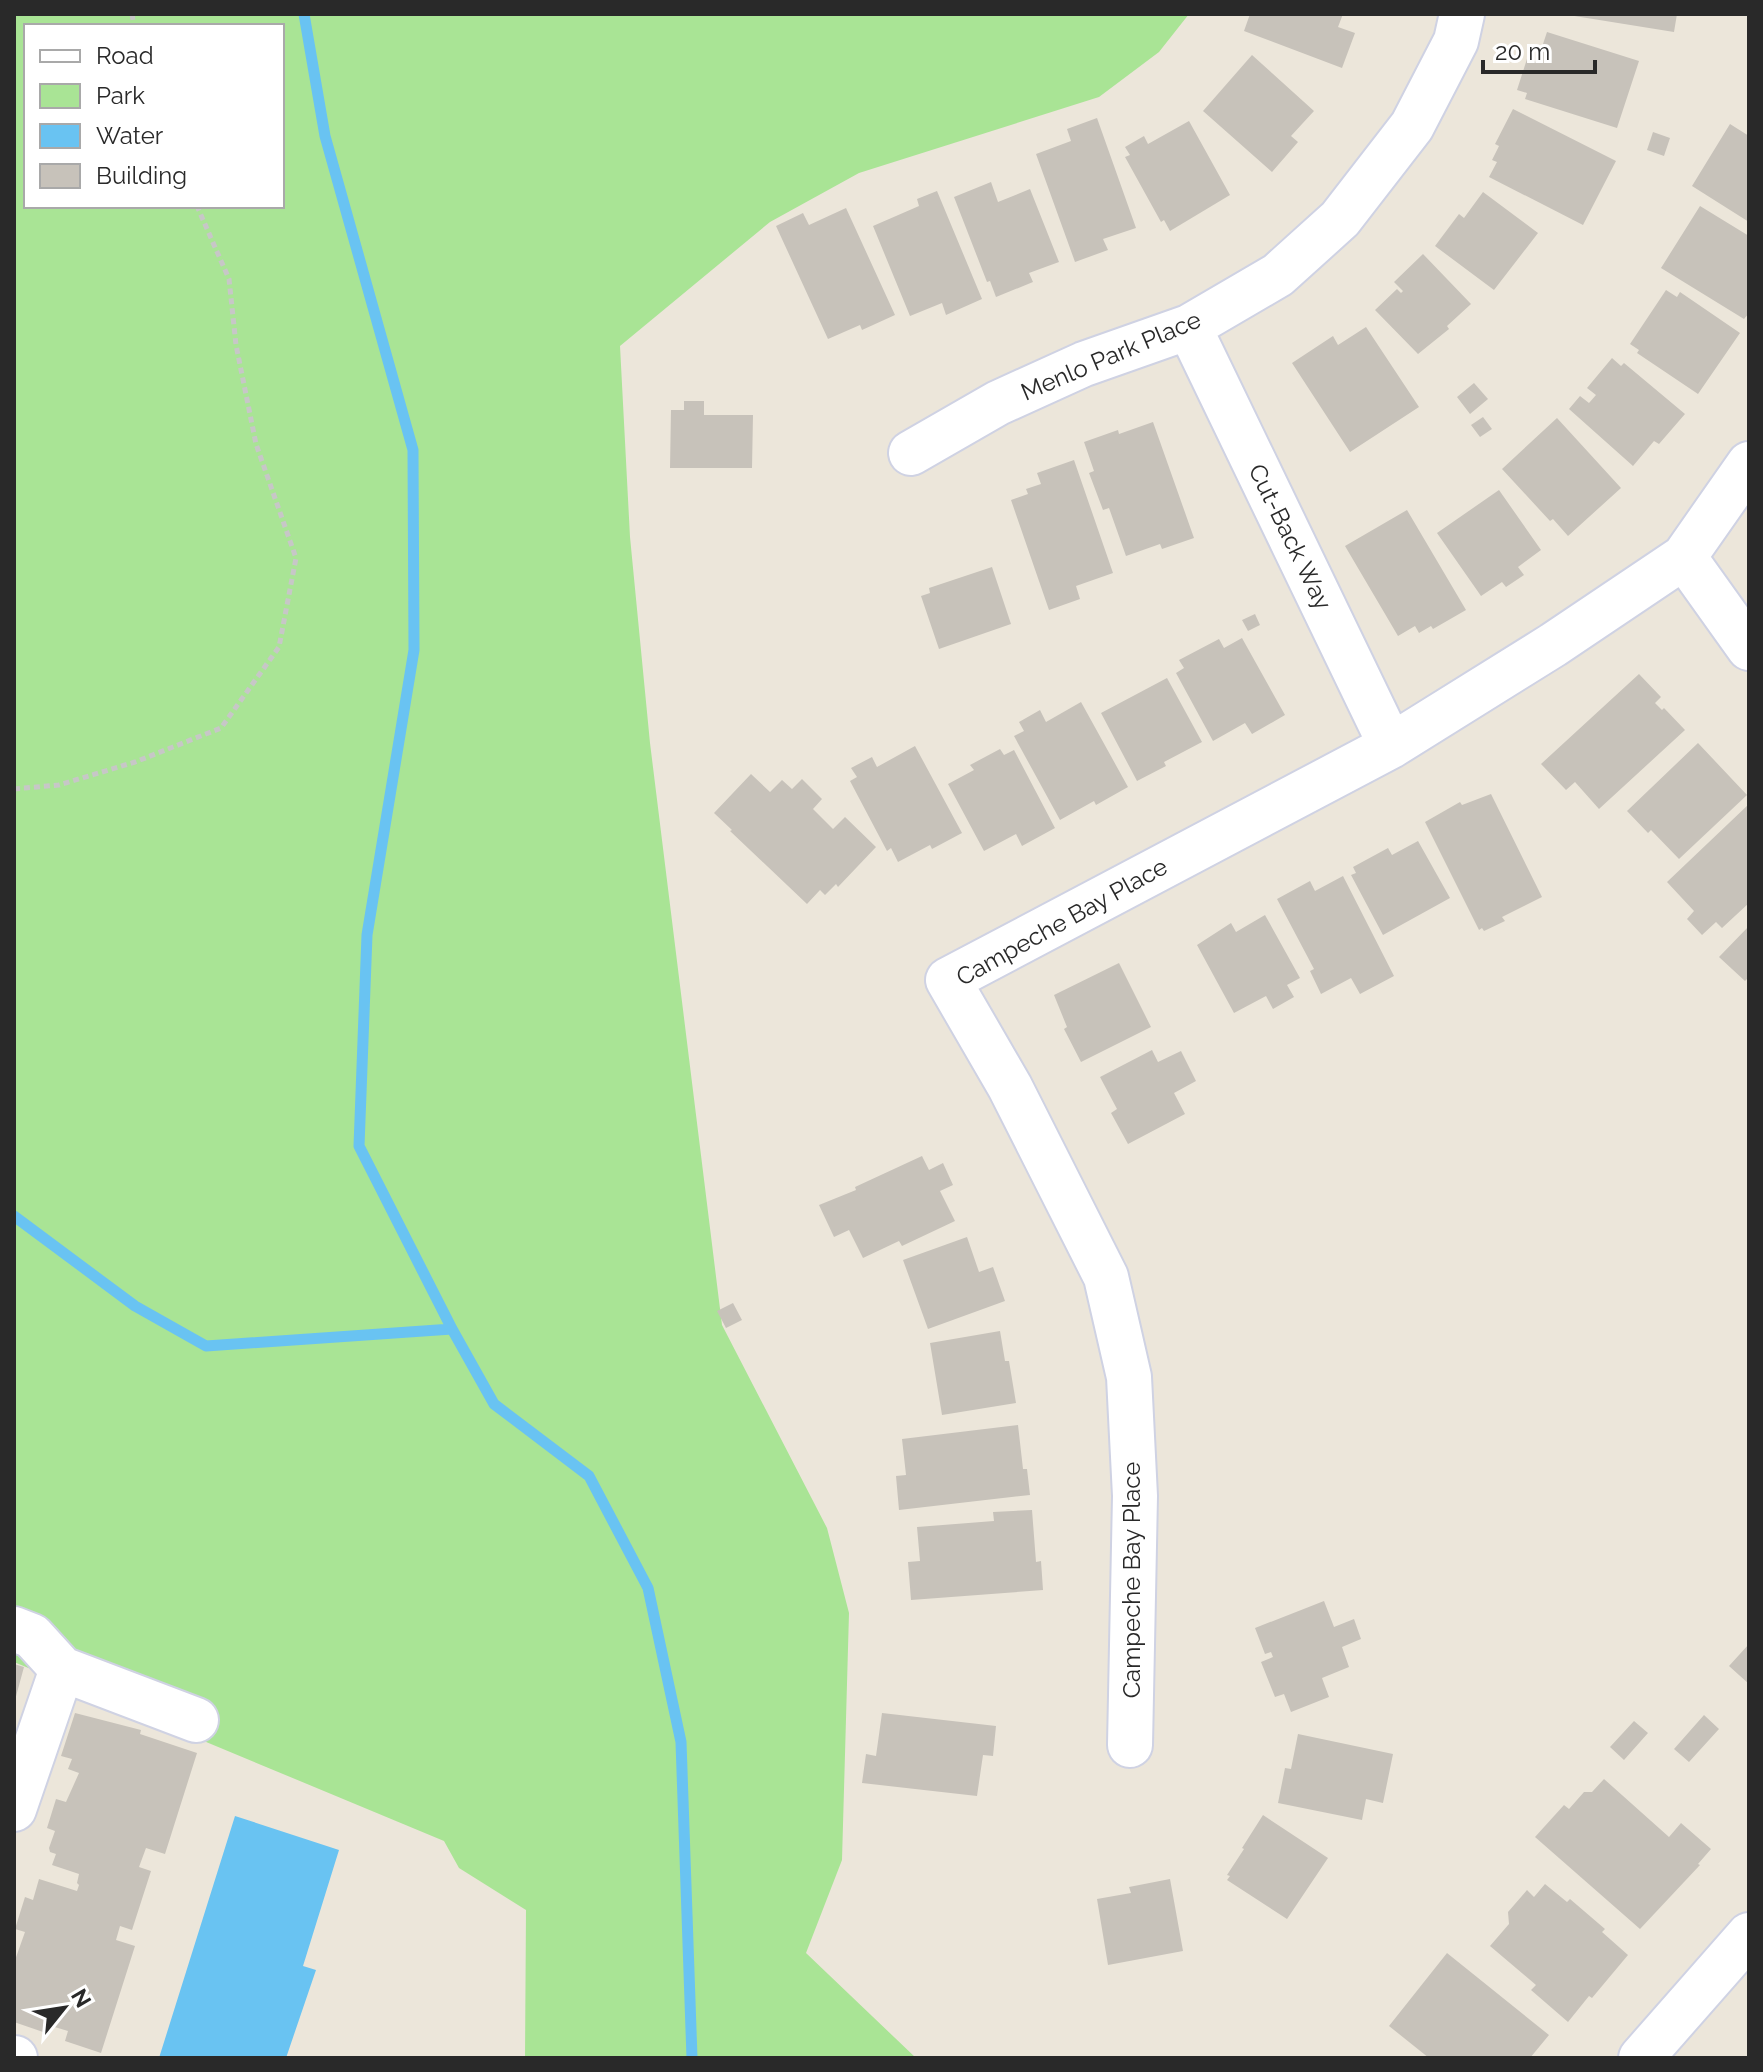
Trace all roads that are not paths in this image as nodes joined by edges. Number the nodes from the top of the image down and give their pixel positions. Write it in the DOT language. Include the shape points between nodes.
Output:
graph roads {
  1 [pos="1462,14"];
  2 [pos="1189,327"];
  3 [pos="911,453"];
  4 [pos="1749,464"];
  5 [pos="1684,557"];
  6 [pos="1749,648"];
  7 [pos="1391,746"];
  8 [pos="14,1629"];
  9 [pos="62,1669"];
  10 [pos="196,1720"];
  11 [pos="1130,1745"];
  12 [pos="14,1809"];
  13 [pos="1749,1935"];
  14 [pos="1641,2058"];
  1 -- 2 [label="street, Menlo Park Place" via="1456,41 1412,126 1340,219 1278,275"];
  2 -- 3 [label="street, Menlo Park Place" via="1084,364 998,403"];
  2 -- 7 [label="street, Cut-Back Way"];
  4 -- 5 [label="street, Campeche Bay Place"];
  5 -- 6 [label="street"];
  5 -- 7 [label="street, Campeche Bay Place"];
  7 -- 11 [label="street, Campeche Bay Place" via="948,980 1010,1087 1106,1277 1129,1377 1135,1496"];
  8 -- 9 [label="street" via="32,1636"];
  9 -- 10 [label="street"];
  9 -- 12 [label="street"];
  13 -- 14 [label="street"];
}
